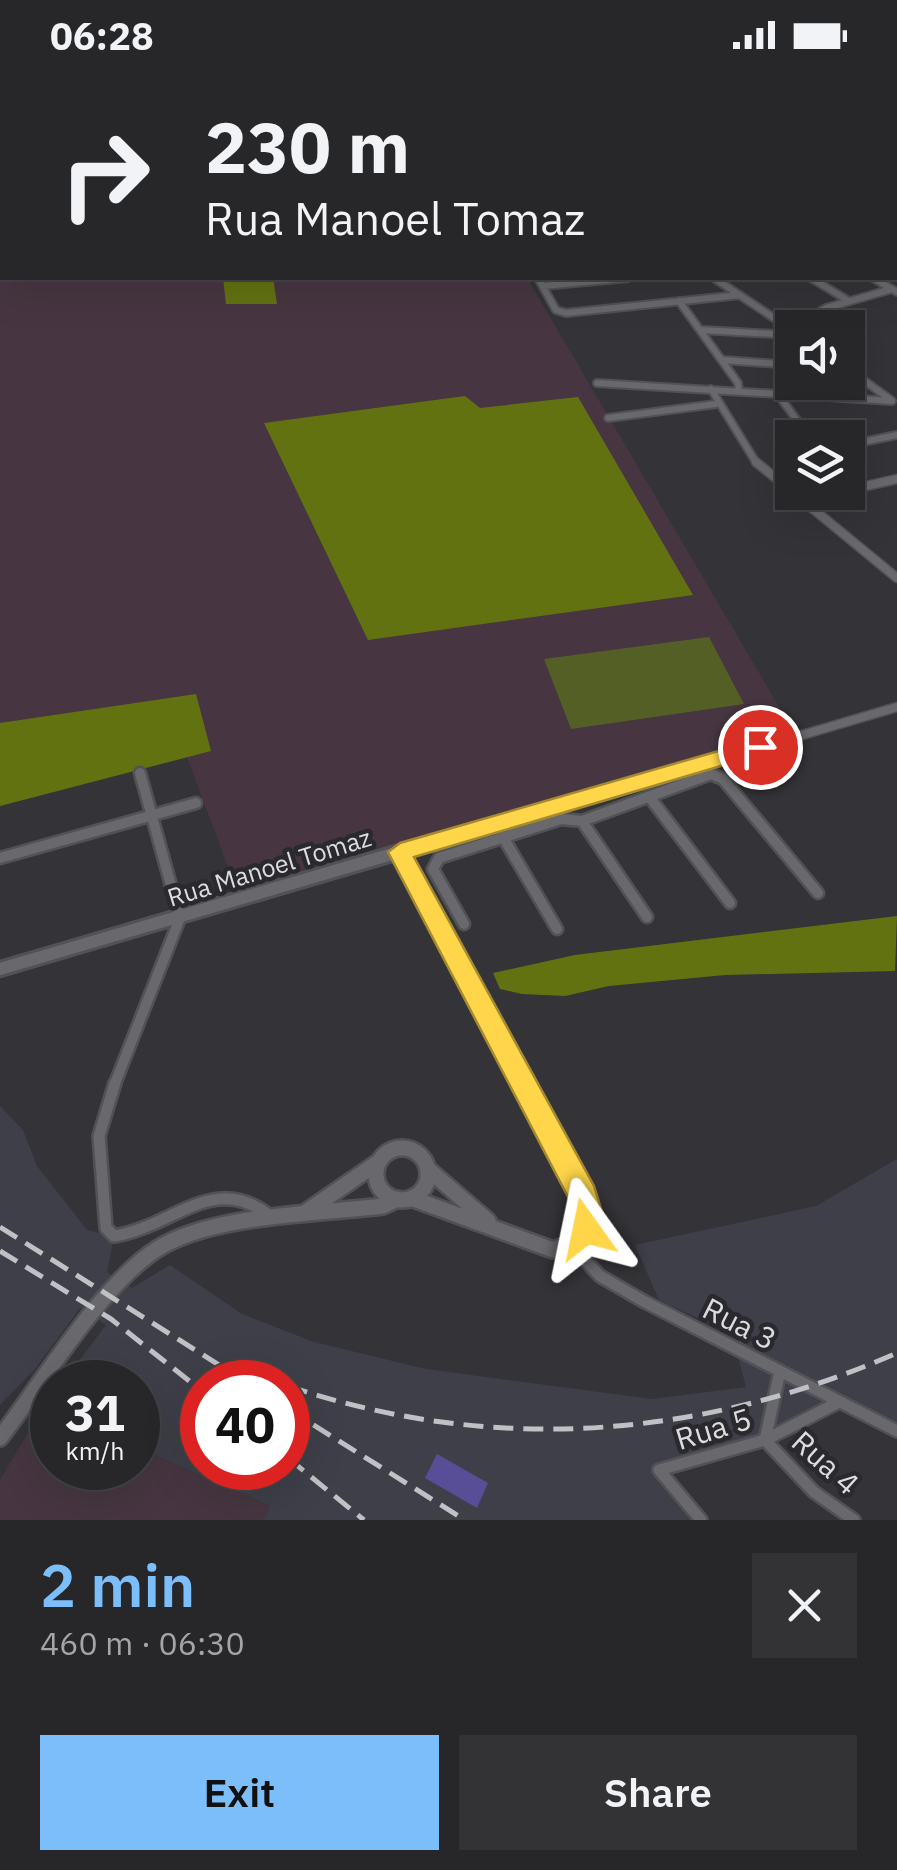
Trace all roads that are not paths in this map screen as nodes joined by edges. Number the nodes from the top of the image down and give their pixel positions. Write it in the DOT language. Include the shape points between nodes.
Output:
graph roads {
  1 [pos="539,280"];
  2 [pos="607,280"];
  3 [pos="717,280"];
  4 [pos="814,280"];
  5 [pos="543,286"];
  6 [pos="894,290"];
  7 [pos="740,294"];
  8 [pos="679,301"];
  9 [pos="849,301"];
  10 [pos="831,310"];
  11 [pos="775,318"];
  12 [pos="702,330"];
  13 [pos="775,334"];
  14 [pos="722,360"];
  15 [pos="775,365"];
  16 [pos="865,381"];
  17 [pos="597,383"];
  18 [pos="711,389"];
  19 [pos="739,390"];
  20 [pos="775,394"];
  21 [pos="781,400"];
  22 [pos="865,400"];
  23 [pos="895,402"];
  24 [pos="716,404"];
  25 [pos="608,418"];
  26 [pos="796,420"];
  27 [pos="897,435"];
  28 [pos="865,442"];
  29 [pos="897,479"];
  30 [pos="775,481"];
  31 [pos="865,486"];
  32 [pos="810,510"];
  33 [pos="897,578"];
  34 [pos="897,707"];
  35 [pos="140,774"];
  36 [pos="589,796"];
  37 [pos="651,799"];
  38 [pos="196,804"];
  39 [pos="600,815"];
  40 [pos="151,816"];
  41 [pos="582,821"];
  42 [pos="503,836"];
  43 [pos="400,852"];
  44 [pos="0,858"];
  45 [pos="818,893"];
  46 [pos="730,902"];
  47 [pos="647,917"];
  48 [pos="180,918"];
  49 [pos="464,924"];
  50 [pos="557,929"];
  51 [pos="0,970"];
  52 [pos="378,1162"];
  53 [pos="429,1170"];
  54 [pos="404,1198"];
  55 [pos="303,1215"];
  56 [pos="272,1218"];
  57 [pos="500,1229"];
  58 [pos="572,1246"];
  59 [pos="780,1371"];
  60 [pos="839,1402"];
  61 [pos="26,1404"];
  62 [pos="0,1422"];
  63 [pos="897,1430"];
  64 [pos="0,1438"];
  65 [pos="765,1440"];
  66 [pos="701,1520"];
  67 [pos="854,1520"];
  1 -- 5 [label="street"];
  2 -- 5 [label="street"];
  3 -- 7 [label="street"];
  4 -- 9 [label="street"];
  5 -- 8 [label="street" via="556,310 571,313"];
  6 -- 9 [label="street"];
  7 -- 8 [label="street"];
  7 -- 11 [label="street"];
  8 -- 12 [label="street"];
  9 -- 10 [label="street"];
  12 -- 13 [label="street"];
  12 -- 14 [label="street"];
  14 -- 15 [label="street"];
  14 -- 19 [label="street"];
  16 -- 23 [label="street"];
  17 -- 18 [label="street"];
  18 -- 19 [label="street"];
  18 -- 24 [label="street"];
  19 -- 20 [label="street"];
  21 -- 26 [label="street"];
  22 -- 23 [label="street"];
  24 -- 25 [label="street"];
  24 -- 30 [label="street"];
  27 -- 28 [label="street"];
  29 -- 31 [label="street"];
  32 -- 33 [label="street"];
  34 -- 36 [label="street, Rua Manoel Tomaz"];
  35 -- 40 [label="street"];
  36 -- 39 [label="street"];
  36 -- 43 [label="street, Rua Manoel Tomaz"];
  37 -- 39 [label="street"];
  37 -- 45 [label="street" via="661,789 718,776"];
  37 -- 46 [label="street"];
  38 -- 40 [label="street"];
  39 -- 41 [label="street"];
  40 -- 44 [label="street"];
  40 -- 48 [label="street"];
  41 -- 42 [label="street" via="562,819"];
  41 -- 47 [label="street"];
  42 -- 49 [label="street" via="432,865"];
  42 -- 50 [label="street"];
  43 -- 48 [label="street, Rua Manoel Tomaz"];
  43 -- 58 [label="street" via="583,1196 586,1229"];
  48 -- 51 [label="street, Rua Manoel Tomaz"];
  48 -- 56 [label="street" via="99,1136 106,1228 128,1236 219,1197 255,1199"];
  52 -- 53 [label="street" via="408,1149"];
  52 -- 54 [label="street" via="380,1190"];
  52 -- 55 [label="street"];
  53 -- 54 [label="street" via="423,1190"];
  53 -- 57 [label="street"];
  54 -- 55 [label="street"];
  54 -- 57 [label="street"];
  55 -- 56 [label="street"];
  56 -- 61 [label="street" via="187,1234 142,1258"];
  57 -- 58 [label="street" via="552,1250"];
  58 -- 59 [label="street, Rua 3" via="600,1276"];
  59 -- 60 [label="street, Rua 3"];
  59 -- 65 [label="street"];
  60 -- 63 [label="street, Rua 3"];
  60 -- 65 [label="street, Rua 5"];
  61 -- 62 [label="street"];
  61 -- 64 [label="street"];
  65 -- 66 [label="street, Rua 5" via="659,1470"];
  65 -- 67 [label="street, Rua 4" via="814,1492"];
}
